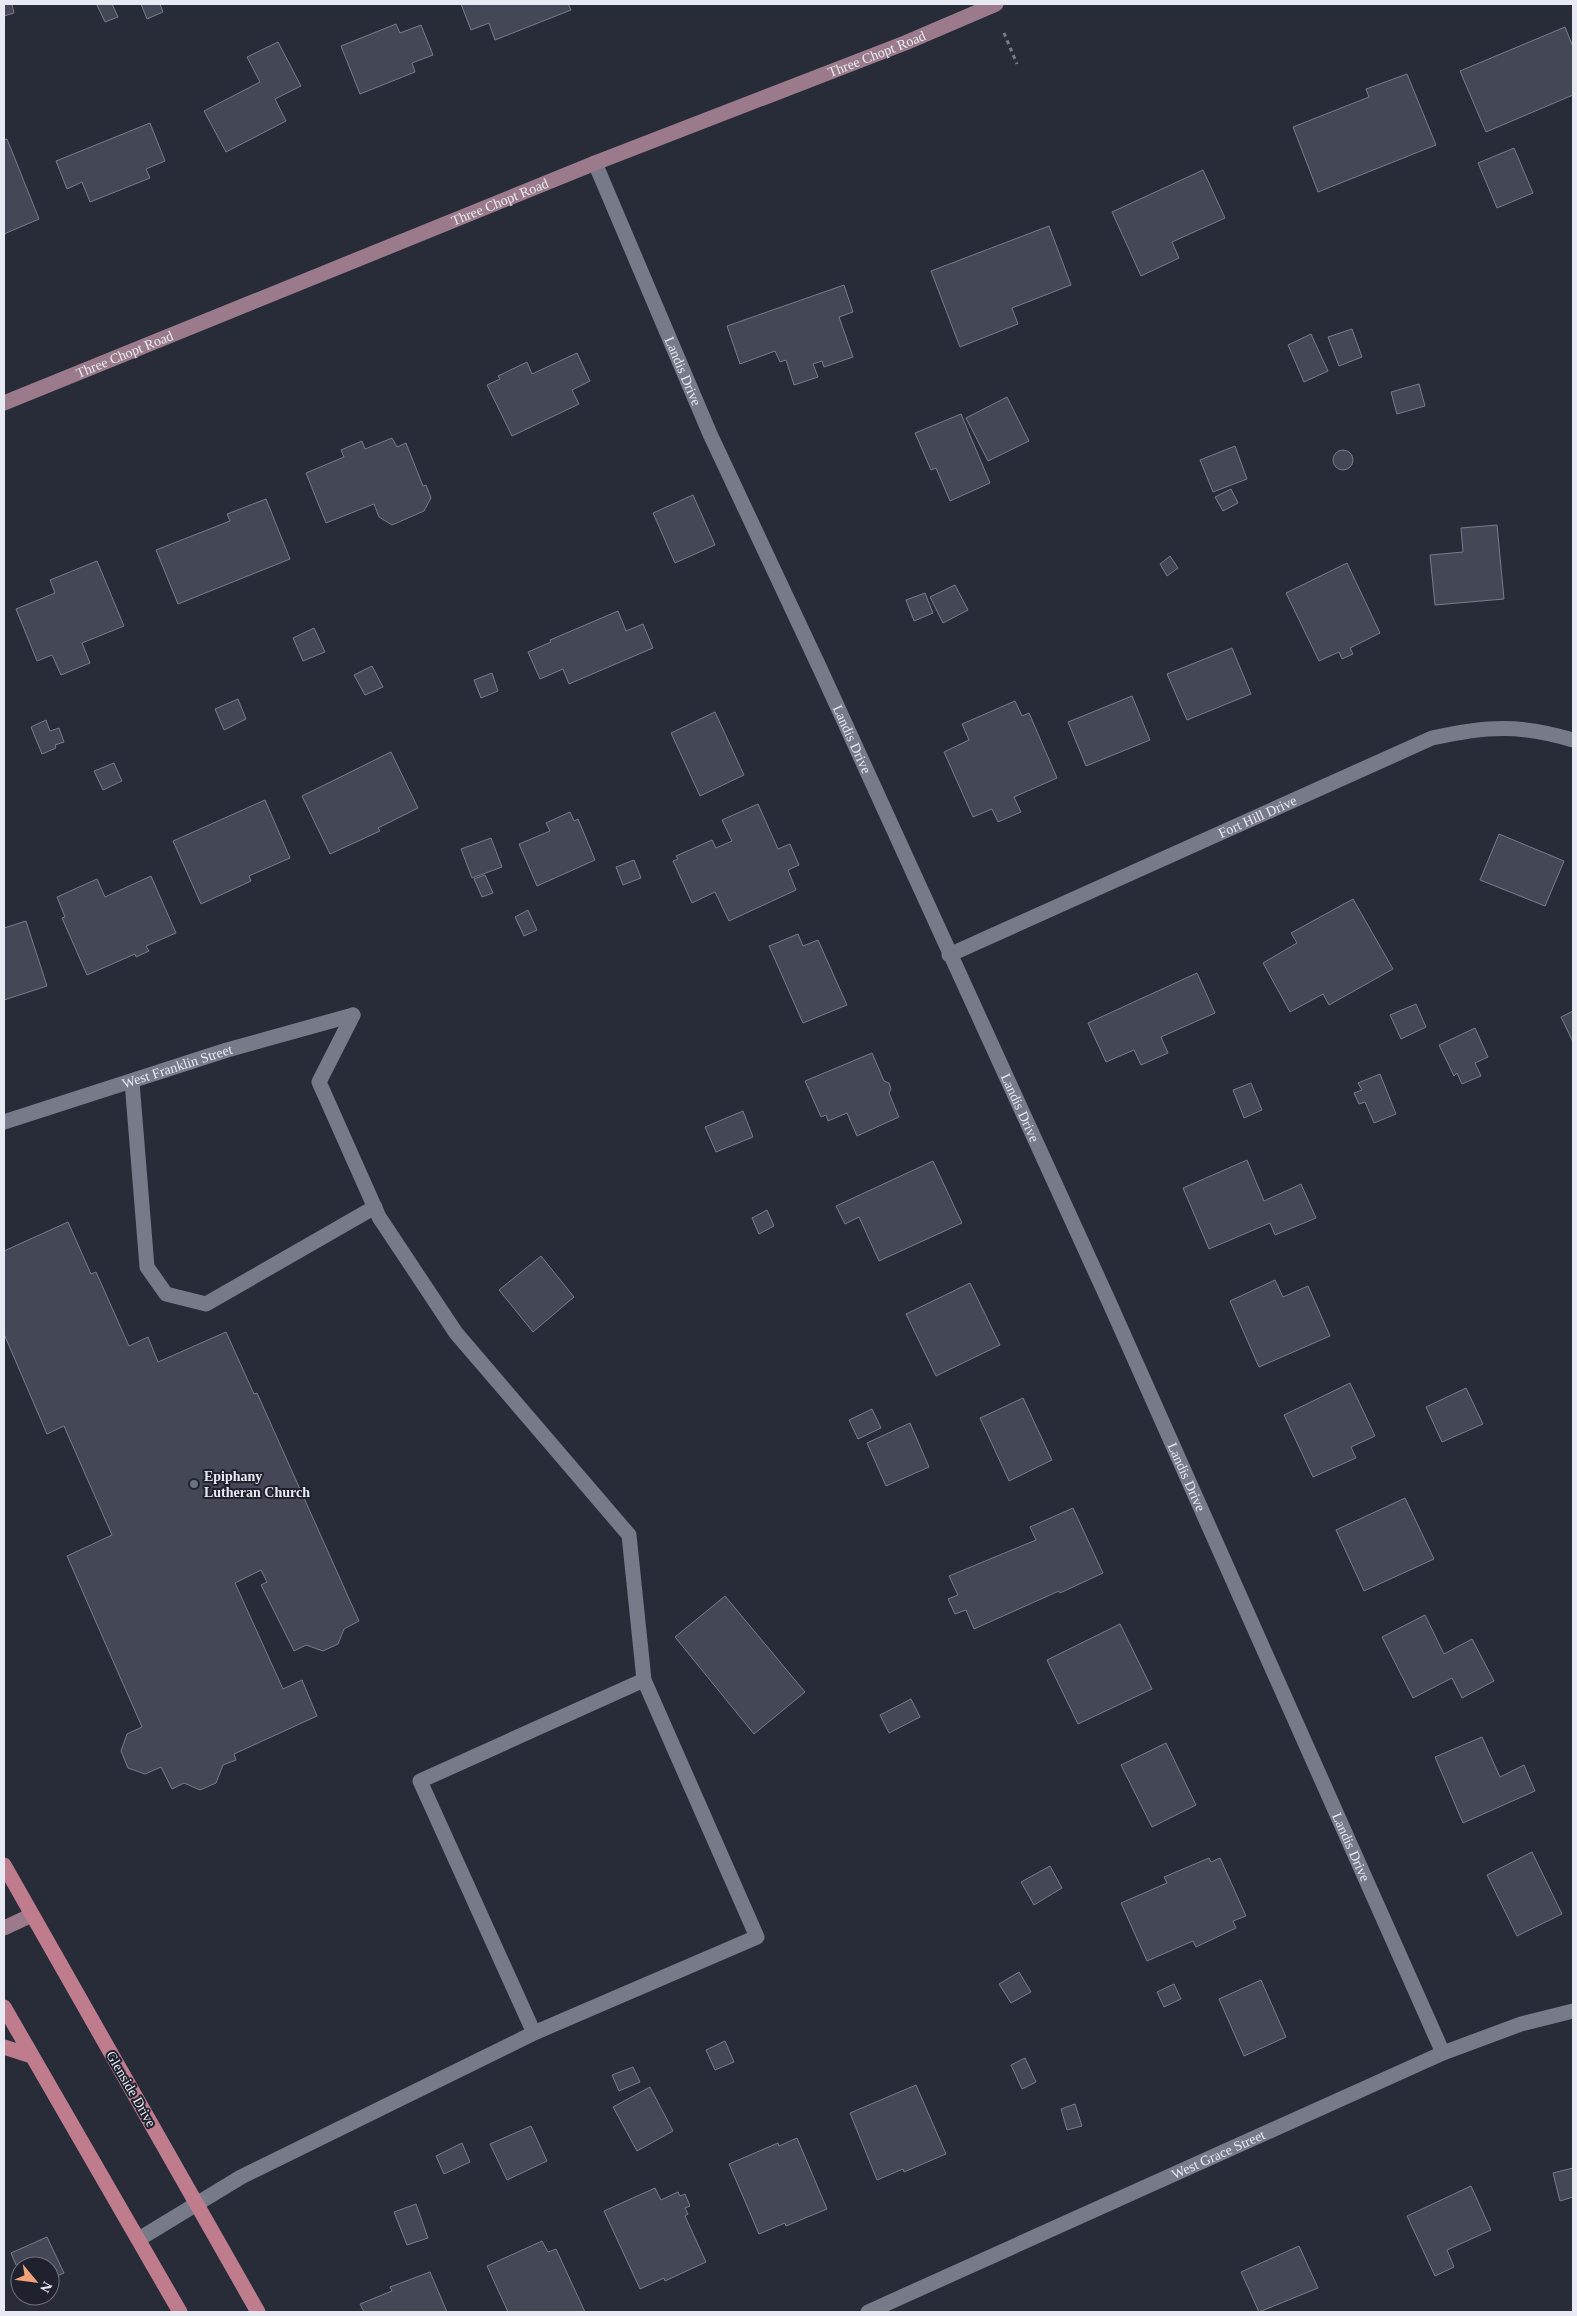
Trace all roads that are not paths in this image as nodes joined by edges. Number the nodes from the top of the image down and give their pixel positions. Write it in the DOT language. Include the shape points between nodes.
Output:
graph roads {
  1 [pos="996,4"];
  2 [pos="595,163"];
  3 [pos="4,402"];
  4 [pos="1573,740"];
  5 [pos="949,955"];
  6 [pos="132,1082"];
  7 [pos="4,1122"];
  8 [pos="375,1207"];
  9 [pos="644,1680"];
  10 [pos="4,1865"];
  11 [pos="32,1915"];
  12 [pos="4,1928"];
  13 [pos="4,2007"];
  14 [pos="1573,2012"];
  15 [pos="534,2033"];
  16 [pos="4,2047"];
  17 [pos="1443,2053"];
  18 [pos="32,2056"];
  19 [pos="197,2203"];
  20 [pos="139,2239"];
  21 [pos="180,2312"];
  22 [pos="258,2312"];
  23 [pos="868,2312"];
  1 -- 2 [label="main road, Three Chopt Road" via="905,43"];
  2 -- 3 [label="main road, Three Chopt Road"];
  2 -- 5 [label="street, Landis Drive" via="710,434"];
  4 -- 5 [label="street, Fort Hill Drive" via="1507,727 1471,729 1432,738"];
  5 -- 17 [label="street, Landis Drive" via="1114,1313"];
  6 -- 7 [label="street, West Franklin Street"];
  6 -- 8 [label="street, West Franklin Street" via="227,1050 353,1015 319,1082"];
  6 -- 8 [label="street" via="147,1267 166,1294 206,1304"];
  8 -- 9 [label="street" via="456,1333 629,1534"];
  9 -- 15 [label="street" via="420,1781"];
  9 -- 15 [label="street" via="757,1937"];
  10 -- 11 [label="main road, Glenside Drive"];
  11 -- 12 [label="main road"];
  11 -- 19 [label="main road, Glenside Drive"];
  13 -- 18 [label="main road"];
  14 -- 17 [label="street, West Grace Street" via="1521,2024"];
  15 -- 19 [label="street" via="241,2177"];
  16 -- 18 [label="main road"];
  17 -- 23 [label="street, West Grace Street"];
  18 -- 20 [label="main road"];
  19 -- 20 [label="street"];
  19 -- 22 [label="main road, Glenside Drive"];
  20 -- 21 [label="main road"];
}
